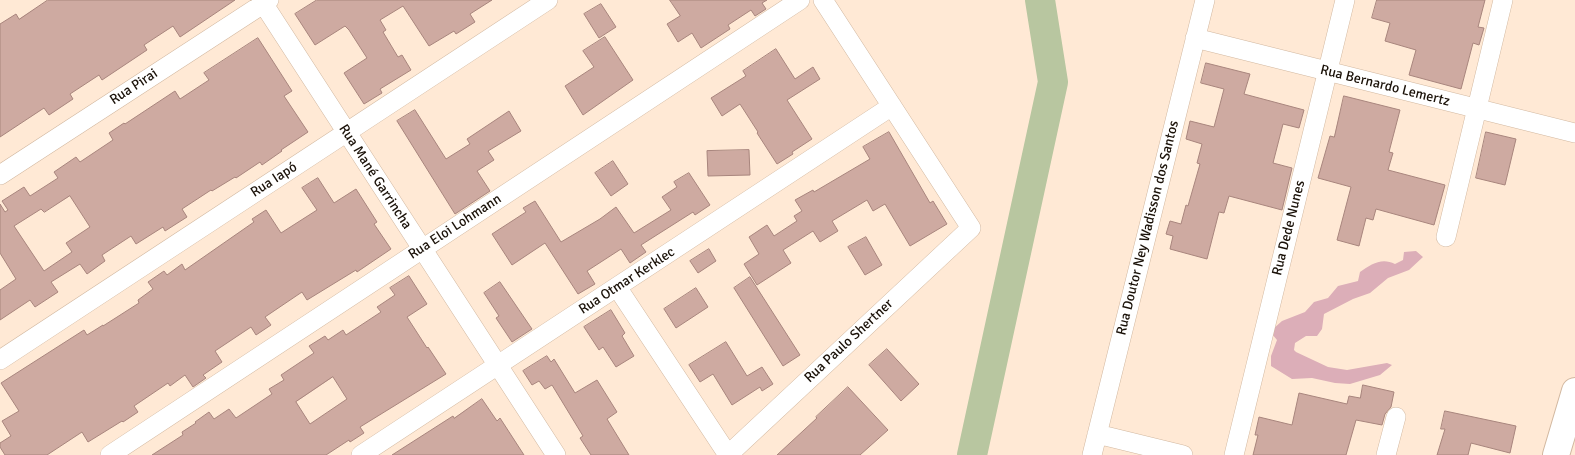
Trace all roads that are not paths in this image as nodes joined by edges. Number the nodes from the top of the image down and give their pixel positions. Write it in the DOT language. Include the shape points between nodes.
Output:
graph roads {
  1 [pos="548,0"];
  2 [pos="800,0"];
  3 [pos="823,0"];
  4 [pos="1205,0"];
  5 [pos="1344,0"];
  6 [pos="1502,0"];
  7 [pos="264,1"];
  8 [pos="1195,38"];
  9 [pos="1327,71"];
  10 [pos="892,106"];
  11 [pos="1476,108"];
  12 [pos="346,133"];
  13 [pos="1575,133"];
  14 [pos="0,175"];
  15 [pos="1446,237"];
  16 [pos="422,249"];
  17 [pos="617,287"];
  18 [pos="0,360"];
  19 [pos="498,366"];
  20 [pos="1575,391"];
  21 [pos="1396,417"];
  22 [pos="1097,434"];
  23 [pos="371,452"];
  24 [pos="110,455"];
  25 [pos="556,455"];
  26 [pos="728,455"];
  27 [pos="1092,455"];
  28 [pos="1183,455"];
  29 [pos="1234,455"];
  30 [pos="1386,455"];
  31 [pos="1556,455"];
  1 -- 12 [label="street, Rua Iapó"];
  2 -- 16 [label="street, Rua Eloi Lohmann"];
  3 -- 10 [label="street"];
  4 -- 8 [label="street, Rua Doutor Ney Wadisson dos Santos"];
  5 -- 9 [label="street, Rua Dede Nunes"];
  6 -- 11 [label="street"];
  7 -- 12 [label="street, Rua Mané Garrincha"];
  7 -- 14 [label="street, Rua Pirai"];
  8 -- 9 [label="street, Rua Bernardo Lemertz"];
  8 -- 22 [label="street, Rua Doutor Ney Wadisson dos Santos"];
  9 -- 11 [label="street, Rua Bernardo Lemertz"];
  9 -- 29 [label="street, Rua Dede Nunes"];
  10 -- 17 [label="street, Rua Otmar Kerklec"];
  10 -- 26 [label="street, Rua Paulo Shertner" via="971,228"];
  11 -- 13 [label="street, Rua Bernardo Lemertz"];
  11 -- 15 [label="street"];
  12 -- 16 [label="street, Rua Mané Garrincha"];
  12 -- 18 [label="street, Rua Iapó"];
  16 -- 19 [label="street, Rua Mané Garrincha"];
  16 -- 24 [label="street, Rua Eloi Lohmann"];
  17 -- 19 [label="street, Rua Otmar Kerklec"];
  17 -- 26 [label="street"];
  19 -- 23 [label="street, Rua Otmar Kerklec"];
  19 -- 25 [label="street, Rua Mané Garrincha"];
  20 -- 31 [label="main road"];
  21 -- 30 [label="street"];
  22 -- 27 [label="street, Rua Doutor Ney Wadisson dos Santos"];
  22 -- 28 [label="street"];
}
